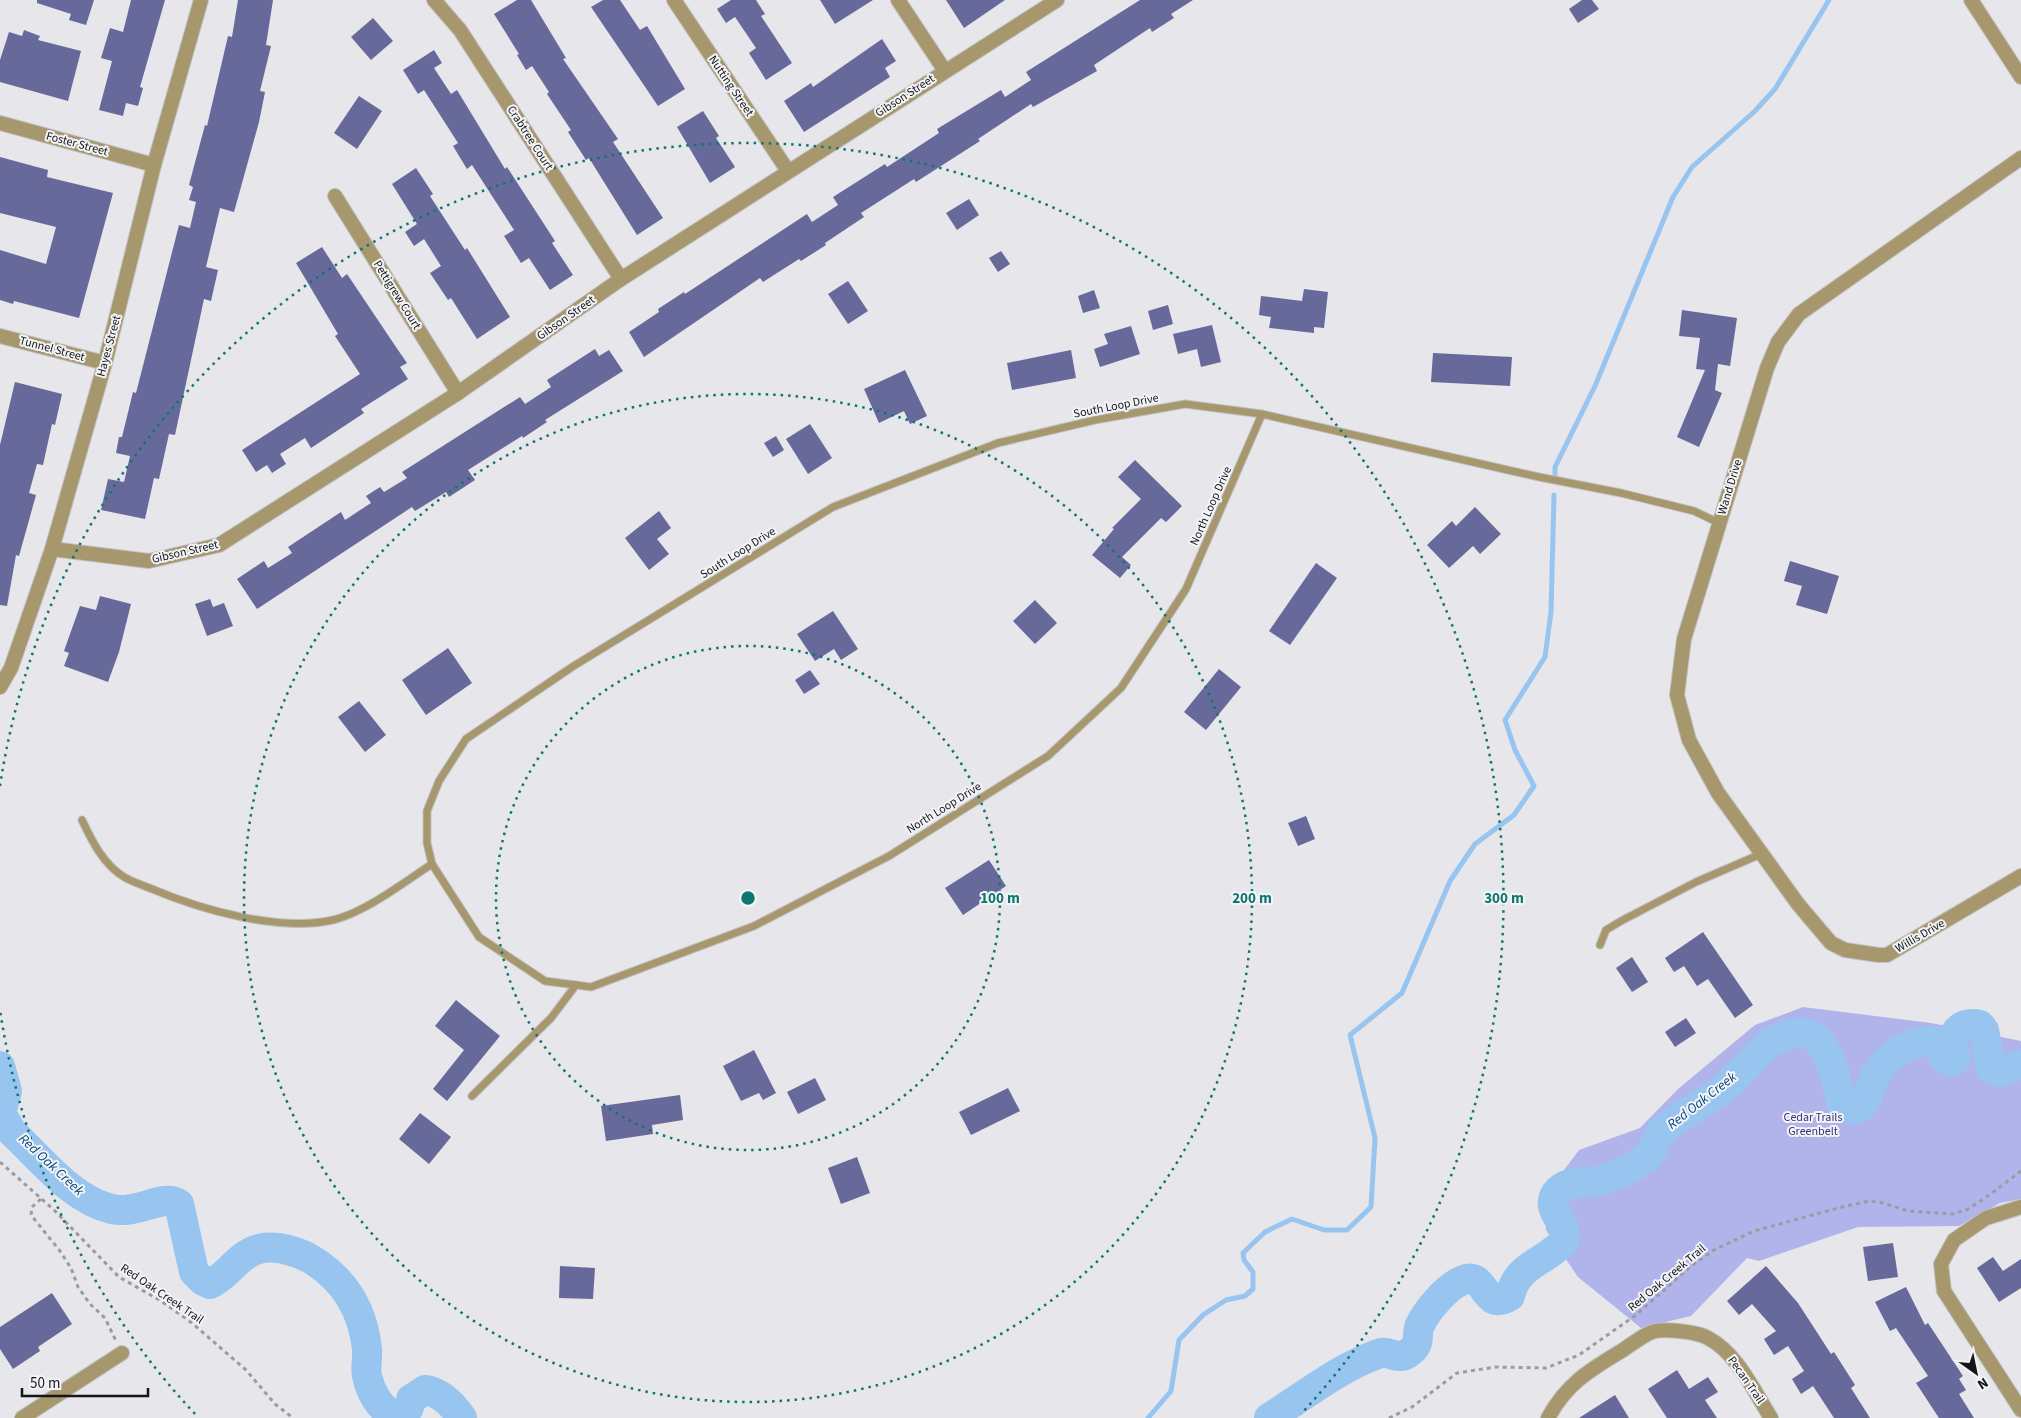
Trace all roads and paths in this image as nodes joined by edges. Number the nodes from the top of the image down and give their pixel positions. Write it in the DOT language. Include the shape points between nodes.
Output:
graph roads {
  1 [pos="201,0"];
  2 [pos="434,0"];
  3 [pos="674,0"];
  4 [pos="898,0"];
  5 [pos="1057,0"];
  6 [pos="1974,1"];
  7 [pos="945,71"];
  8 [pos="2021,77"];
  9 [pos="0,123"];
  10 [pos="2021,158"];
  11 [pos="154,165"];
  12 [pos="788,171"];
  13 [pos="335,196"];
  14 [pos="621,279"];
  15 [pos="0,336"];
  16 [pos="105,363"];
  17 [pos="458,393"];
  18 [pos="1262,414"];
  19 [pos="1718,523"];
  20 [pos="52,549"];
  21 [pos="6,665"];
  22 [pos="0,686"];
  23 [pos="82,820"];
  24 [pos="1762,854"];
  25 [pos="432,864"];
  26 [pos="2021,876"];
  27 [pos="1798,904"];
  28 [pos="478,937"];
  29 [pos="1600,944"];
  30 [pos="576,985"];
  31 [pos="472,1096"];
  32 [pos="0,1162"];
  33 [pos="2021,1171"];
  34 [pos="41,1199"];
  35 [pos="2021,1207"];
  36 [pos="122,1353"];
  37 [pos="2021,1410"];
  38 [pos="22,1418"];
  39 [pos="294,1418"];
  40 [pos="1389,1418"];
  41 [pos="1548,1418"];
  42 [pos="1771,1418"];
  1 -- 11 [label="street, Hayes Street"];
  2 -- 14 [label="street, Crabtree Court" via="460,30"];
  3 -- 12 [label="street, Nutting Street"];
  4 -- 7 [label="street"];
  5 -- 7 [label="street, Gibson Street"];
  6 -- 8 [label="street"];
  7 -- 12 [label="street, Gibson Street"];
  9 -- 11 [label="street, Foster Street"];
  10 -- 19 [label="street, Wand Drive" via="1799,314 1778,342"];
  11 -- 16 [label="street, Hayes Street"];
  12 -- 14 [label="street, Gibson Street"];
  13 -- 17 [label="street, Pettigrew Court"];
  14 -- 17 [label="street, Gibson Street"];
  15 -- 16 [label="street, Tunnel Street"];
  16 -- 20 [label="street, Hayes Street"];
  17 -- 20 [label="street, Gibson Street" via="219,545 149,561"];
  18 -- 19 [label="lane, South Loop Drive" via="1621,493 1694,511"];
  18 -- 25 [label="lane, South Loop Drive" via="1185,404 1095,420 998,443 833,507 572,667 466,739 439,781 427,811 427,843"];
  18 -- 30 [label="lane, North Loop Drive" via="1186,589 1121,688 1048,756 888,856 754,926 590,986"];
  19 -- 24 [label="street, Wand Drive" via="1684,639 1677,694 1689,740 1718,793"];
  20 -- 21 [label="street, Hayes Street"];
  21 -- 22 [label="street, Hayes Street"];
  23 -- 25 [label="lane" via="96,849 124,877 189,904 255,920 334,920 362,908"];
  24 -- 27 [label="street, Wand Drive"];
  24 -- 29 [label="lane" via="1696,882 1621,921 1606,930"];
  25 -- 28 [label="lane, South Loop Drive"];
  26 -- 27 [label="street, Willis Drive" via="1879,956 1845,950 1831,943"];
  28 -- 30 [label="lane, North Loop Drive" via="545,980"];
  30 -- 31 [label="lane" via="551,1018"];
  32 -- 34 [label="path, Red Oak Creek Trail"];
  33 -- 40 [label="path, Red Oak Creek Trail" via="1968,1209 1953,1214 1908,1211 1869,1201 1754,1231 1714,1250 1690,1267 1636,1315 1579,1355 1546,1368 1496,1367 1457,1373 1412,1407"];
  34 -- 36 [label="path" via="32,1207 31,1215 71,1268 78,1287 90,1304 105,1318"];
  34 -- 39 [label="path, Red Oak Creek Trail" via="119,1278 192,1323 246,1370 275,1404"];
  35 -- 37 [label="street" via="1986,1218 1954,1240 1941,1264 1944,1291"];
  36 -- 38 [label="street"];
  41 -- 42 [label="street, Pecan Trail" via="1559,1398 1583,1374 1654,1331 1691,1332 1721,1346 1736,1363"];
}
